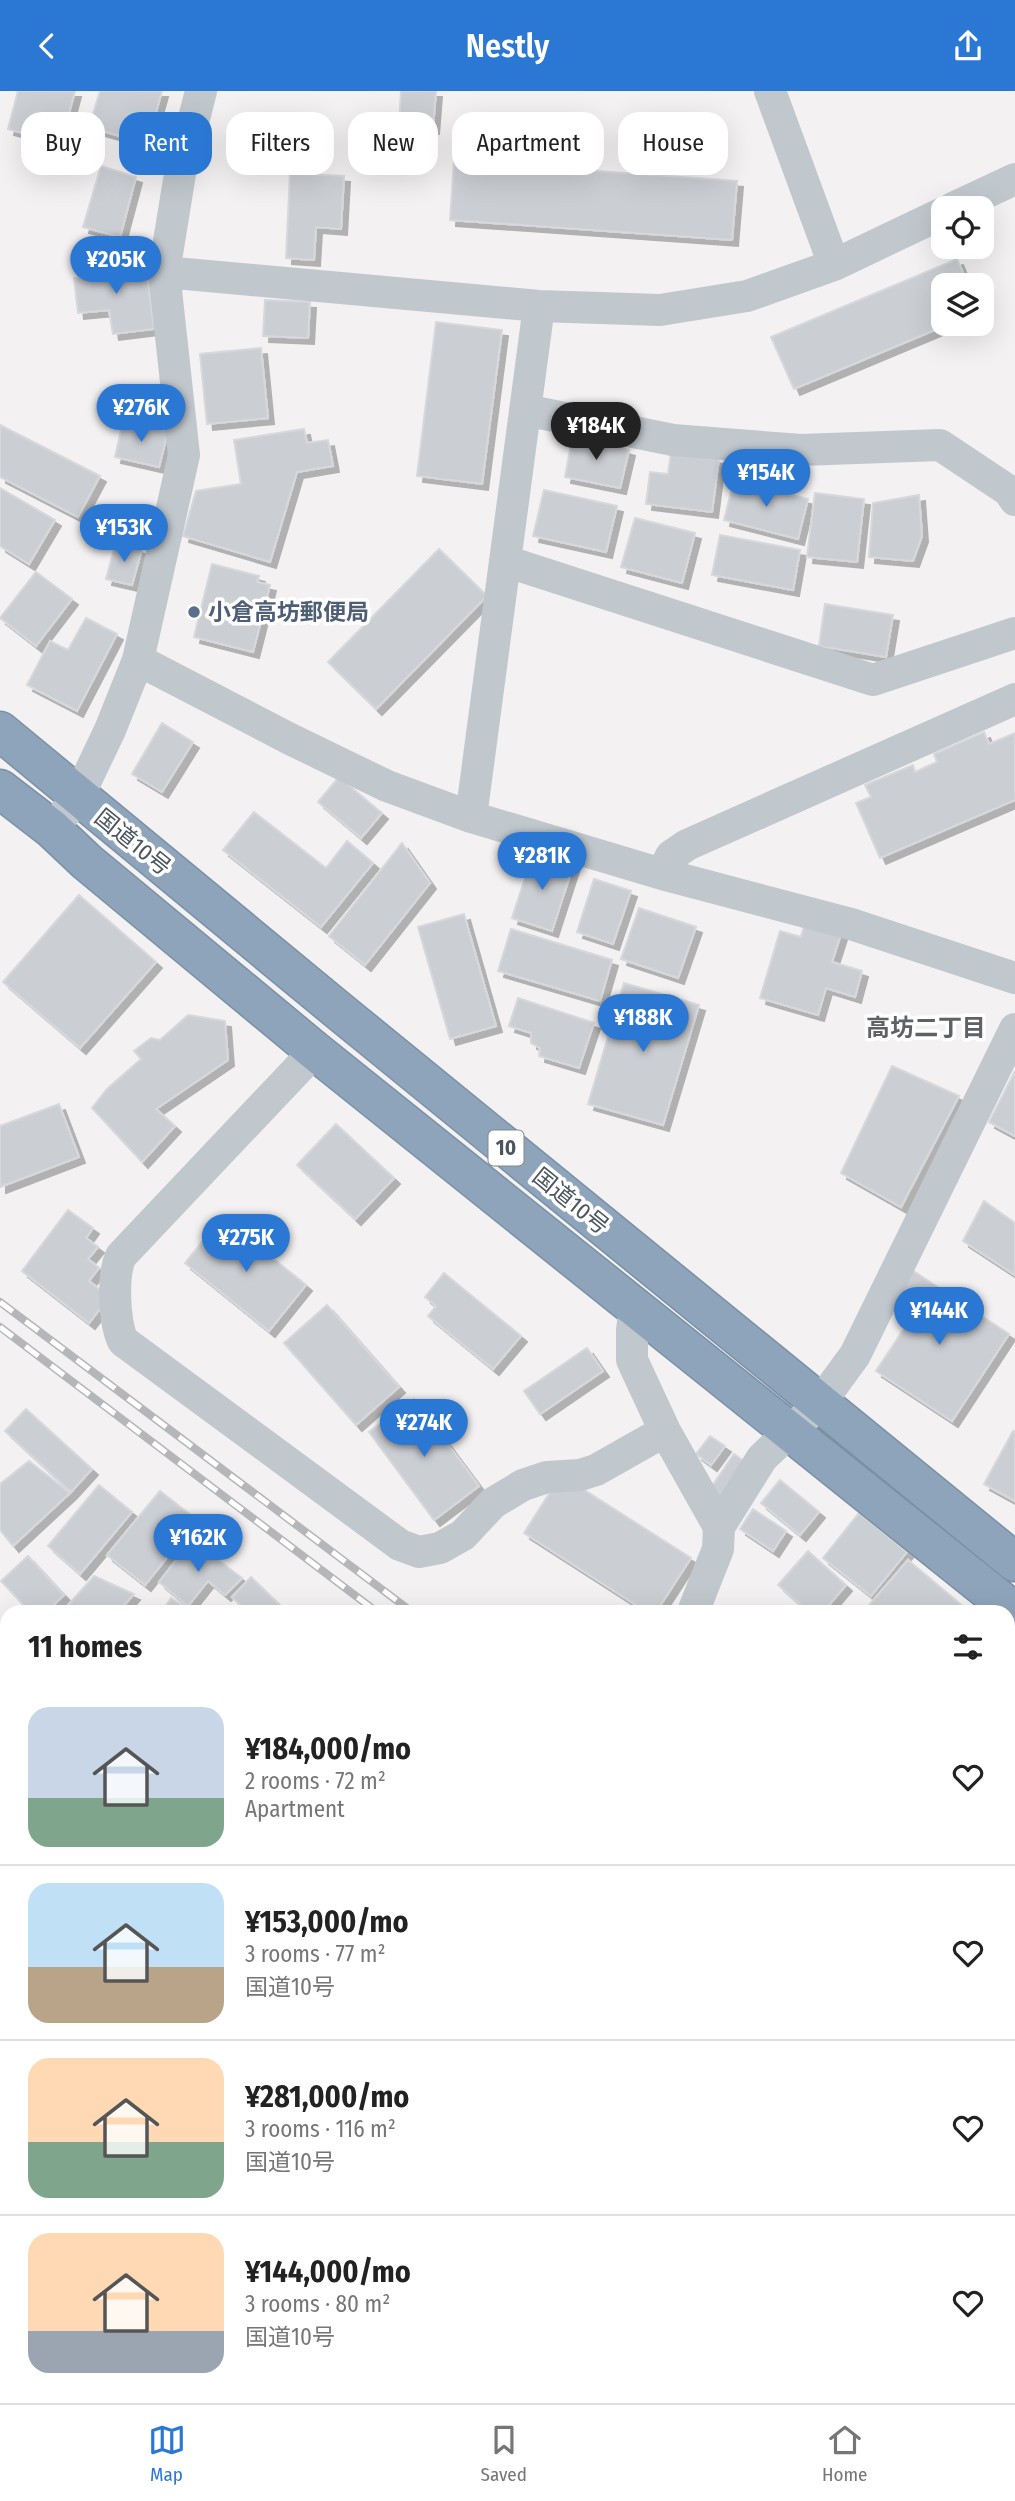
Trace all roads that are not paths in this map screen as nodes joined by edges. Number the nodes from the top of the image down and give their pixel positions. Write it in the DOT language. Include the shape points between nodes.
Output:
graph roads {
  1 [pos="201,91"];
  2 [pos="771,91"];
  3 [pos="1015,179"];
  4 [pos="979,196"];
  5 [pos="931,219"];
  6 [pos="834,265"];
  7 [pos="163,272"];
  8 [pos="539,306"];
  9 [pos="525,410"];
  10 [pos="1015,500"];
  11 [pos="505,561"];
  12 [pos="1015,633"];
  13 [pos="138,660"];
  14 [pos="1015,699"];
  15 [pos="0,731"];
  16 [pos="0,789"];
  17 [pos="78,797"];
  18 [pos="471,817"];
  19 [pos="52,829"];
  20 [pos="662,874"];
  21 [pos="1015,978"];
  22 [pos="1015,1029"];
  23 [pos="315,1051"];
  24 [pos="635,1307"];
  25 [pos="820,1403"];
  26 [pos="665,1431"];
  27 [pos="790,1431"];
  28 [pos="719,1527"];
  29 [pos="1015,1562"];
  30 [pos="696,1605"];
  31 [pos="1006,1605"];
  1 -- 7 [label="street"];
  2 -- 6 [label="street"];
  3 -- 4 [label="street"];
  5 -- 6 [label="street"];
  6 -- 8 [label="street" via="747,296 660,310"];
  7 -- 8 [label="street"];
  7 -- 13 [label="street" via="184,455"];
  8 -- 9 [label="street"];
  9 -- 10 [label="street" via="673,440 801,450 940,445 1009,491"];
  9 -- 11 [label="street"];
  11 -- 12 [label="street" via="873,680"];
  11 -- 18 [label="street"];
  13 -- 17 [label="street"];
  13 -- 18 [label="street" via="363,774"];
  14 -- 20 [label="street" via="687,845 671,856"];
  15 -- 17 [label="highway, 国道10号 / 10"];
  16 -- 19 [label="highway, 国道10号 / 10"];
  17 -- 19 [label="street"];
  17 -- 25 [label="highway, 国道10号 / 10"];
  18 -- 20 [label="street"];
  19 -- 23 [label="highway, 国道10号 / 10"];
  20 -- 21 [label="street" via="851,924"];
  22 -- 25 [label="street" via="855,1355"];
  23 -- 24 [label="highway, 国道10号 / 10"];
  23 -- 26 [label="street" via="121,1256 115,1276 124,1341 400,1545 419,1552 440,1548 463,1535 494,1503 523,1485 596,1470"];
  24 -- 26 [label="street" via="632,1360"];
  24 -- 27 [label="highway, 国道10号 / 10"];
  25 -- 27 [label="street"];
  25 -- 29 [label="highway, 国道10号 / 10"];
  26 -- 28 [label="street"];
  27 -- 28 [label="street" via="762,1458"];
  27 -- 31 [label="highway, 国道10号 / 10"];
  28 -- 30 [label="street" via="718,1549"];
}
